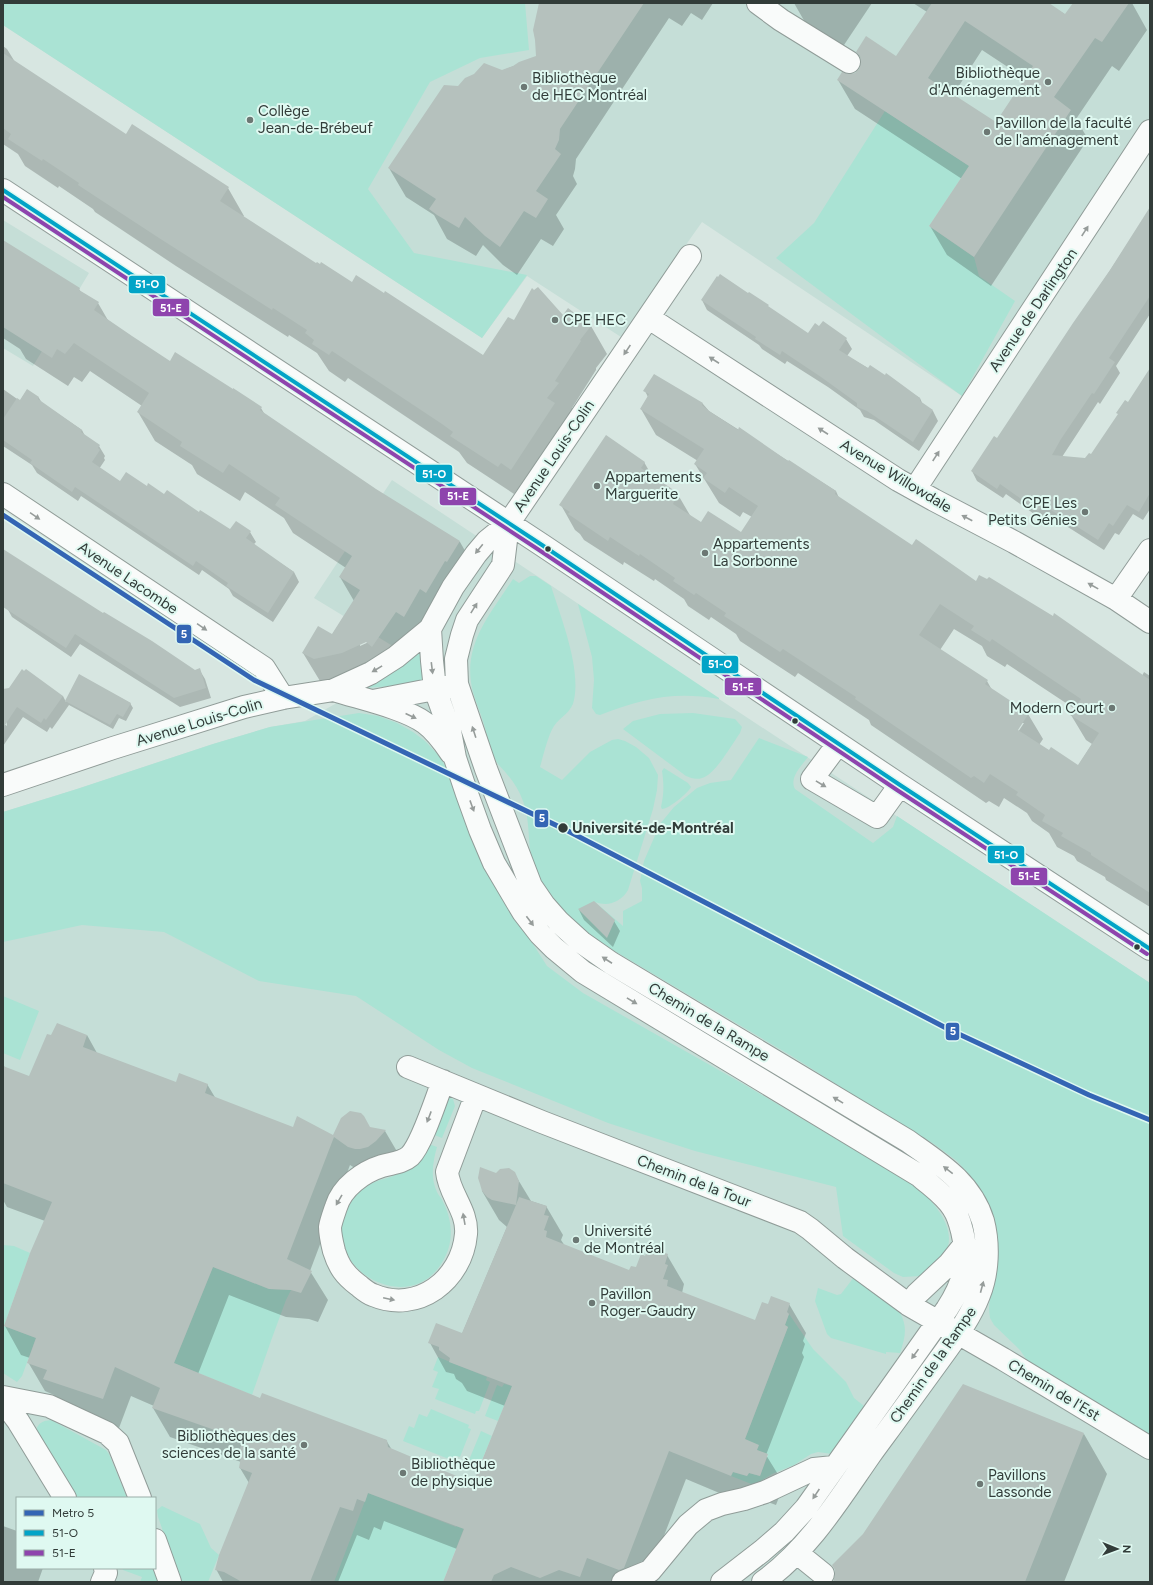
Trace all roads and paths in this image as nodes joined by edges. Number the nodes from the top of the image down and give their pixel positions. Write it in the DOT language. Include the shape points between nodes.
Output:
graph roads {
  1 [pos="758,3"];
  2 [pos="849,62"];
  3 [pos="1150,131"];
  4 [pos="3,190"];
  5 [pos="690,256"];
  6 [pos="649,318"];
  7 [pos="915,489"];
  8 [pos="3,494"];
  9 [pos="508,524"];
  10 [pos="1150,550"];
  11 [pos="1116,599"];
  12 [pos="1150,622"];
  13 [pos="430,629"];
  14 [pos="457,684"];
  15 [pos="435,689"];
  16 [pos="334,690"];
  17 [pos="283,698"];
  18 [pos="370,702"];
  19 [pos="838,744"];
  20 [pos="455,758"];
  21 [pos="3,785"];
  22 [pos="900,785"];
  23 [pos="1150,949"];
  24 [pos="408,1067"];
  25 [pos="443,1081"];
  26 [pos="476,1095"];
  27 [pos="965,1244"];
  28 [pos="909,1305"];
  29 [pos="939,1322"];
  30 [pos="958,1334"];
  31 [pos="3,1397"];
  32 [pos="3,1401"];
  33 [pos="851,1443"];
  34 [pos="1150,1448"];
  35 [pos="869,1456"];
  36 [pos="834,1467"];
  37 [pos="64,1497"];
  38 [pos="140,1497"];
  39 [pos="156,1543"];
  40 [pos="797,1553"];
  41 [pos="105,1569"];
  42 [pos="823,1574"];
  43 [pos="102,1582"];
  44 [pos="170,1582"];
  45 [pos="623,1582"];
  46 [pos="722,1582"];
  47 [pos="763,1582"];
  1 -- 2 [label="street"];
  7 -- 3 [label="street, Avenue de Darlington, one-way"];
  4 -- 9 [label="street"];
  5 -- 6 [label="street, Avenue Louis-Colin"];
  7 -- 6 [label="street, Avenue Willowdale, one-way"];
  6 -- 9 [label="street, Avenue Louis-Colin, one-way"];
  11 -- 7 [label="street, Avenue Willowdale, one-way"];
  8 -- 17 [label="street, Avenue Lacombe, one-way" via="264,668"];
  9 -- 13 [label="street, Avenue Louis-Colin, one-way" via="476,554 453,587"];
  14 -- 9 [label="street, Chemin de la Rampe, one-way" via="456,659 462,635 467,620 503,565"];
  9 -- 19 [label="street"];
  10 -- 11 [label="street"];
  11 -- 12 [label="street, Avenue Willowdale"];
  13 -- 15 [label="street, Chemin de la Rampe, one-way"];
  13 -- 16 [label="street, Avenue Louis-Colin, one-way" via="396,657 371,673"];
  14 -- 15 [label="street"];
  30 -- 14 [label="street, Chemin de la Rampe, one-way" via="980,1294 986,1260 983,1222 970,1192 956,1176 908,1142 611,963 581,942 559,922 531,886 486,769"];
  15 -- 18 [label="street"];
  15 -- 20 [label="street, Chemin de la Rampe" via="450,731"];
  16 -- 17 [label="street, Avenue Louis-Colin"];
  16 -- 18 [label="street, Chemin de la Rampe"];
  17 -- 21 [label="street, Avenue Louis-Colin" via="244,707 120,745"];
  18 -- 20 [label="street, Chemin de la Rampe, one-way" via="399,710 423,722 440,736"];
  19 -- 22 [label="street"];
  19 -- 22 [label="street, one-way" via="812,779 877,818"];
  20 -- 27 [label="street, Chemin de la Rampe, one-way" via="494,863 523,912 554,948 583,972 920,1176 953,1207"];
  22 -- 23 [label="street"];
  24 -- 25 [label="street, Chemin de la Tour"];
  25 -- 26 [label="street, Chemin de la Tour"];
  25 -- 26 [label="street, one-way" via="422,1136 411,1155 402,1161 367,1172 348,1186 336,1204 330,1227 338,1263 345,1274 372,1295 395,1300 413,1299 435,1290 453,1273 463,1252 466,1233 462,1209 448,1182 447,1172"];
  26 -- 28 [label="street, Chemin de la Tour" via="800,1222"];
  27 -- 28 [label="street"];
  27 -- 29 [label="street, Chemin de la Rampe" via="964,1273 955,1297"];
  28 -- 29 [label="street, Chemin de la Tour"];
  29 -- 30 [label="street, Chemin de la Tour"];
  29 -- 33 [label="street, Chemin de la Rampe, one-way"];
  30 -- 34 [label="street, Chemin de l'Est"];
  30 -- 35 [label="street, Chemin de la Rampe"];
  31 -- 38 [label="street" via="49,1406 107,1433 118,1443"];
  32 -- 37 [label="street"];
  33 -- 35 [label="street"];
  33 -- 36 [label="street, Chemin de la Rampe"];
  35 -- 40 [label="street, Chemin de la Rampe" via="846,1492"];
  36 -- 45 [label="street" via="814,1469 765,1492 706,1510 688,1525 650,1570"];
  36 -- 46 [label="street, Chemin de la Rampe, one-way" via="806,1508 784,1532"];
  39 -- 44 [label="street"];
  40 -- 42 [label="street"];
  40 -- 47 [label="street, Chemin de la Rampe"];
  41 -- 43 [label="street"];
}
